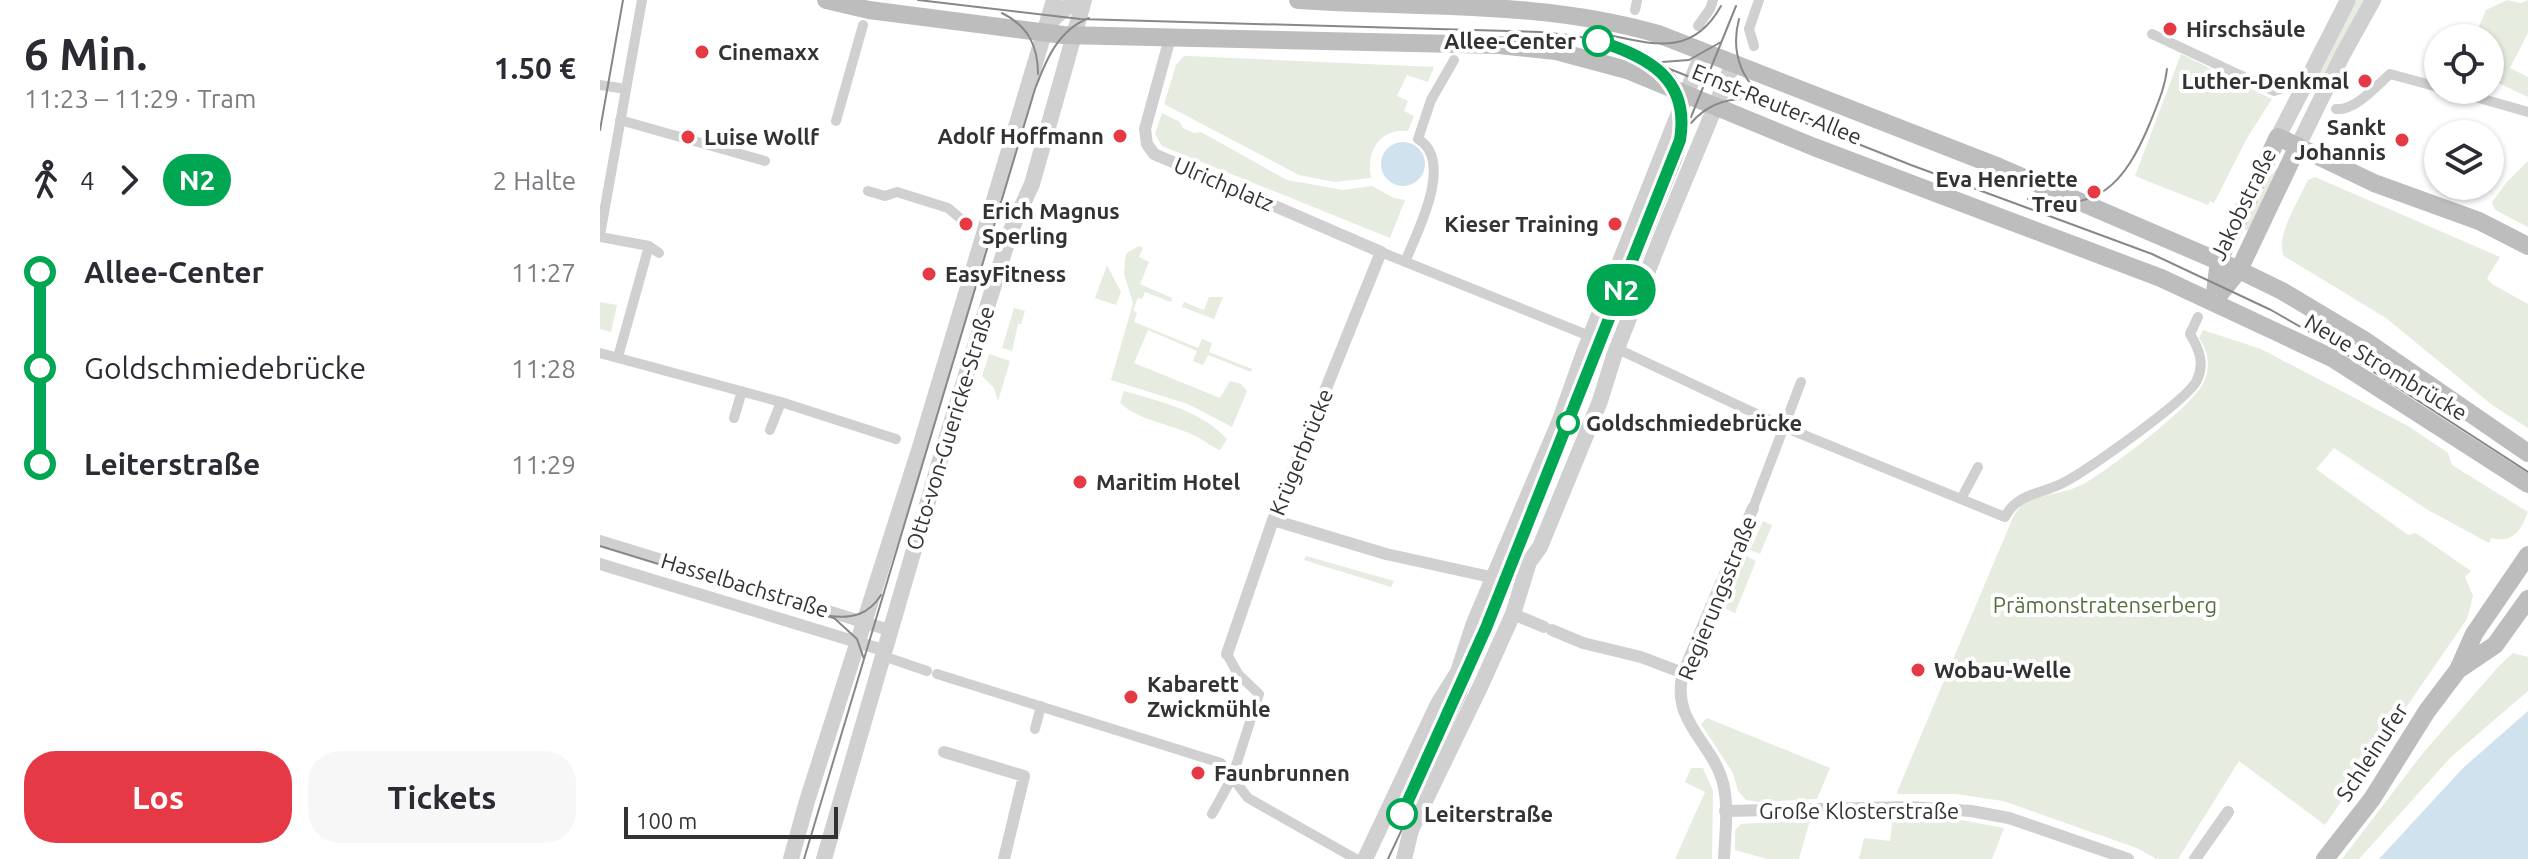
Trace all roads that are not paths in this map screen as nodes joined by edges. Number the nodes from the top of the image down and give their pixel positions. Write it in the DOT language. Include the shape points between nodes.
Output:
graph roads {
  1 [pos="642,0"];
  2 [pos="826,0"];
  3 [pos="1054,0"];
  4 [pos="1076,0"];
  5 [pos="1084,0"];
  6 [pos="1298,0"];
  7 [pos="1713,0"];
  8 [pos="1759,0"];
  9 [pos="2348,0"];
  10 [pos="2373,0"];
  11 [pos="1493,3"];
  12 [pos="863,25"];
  13 [pos="1698,26"];
  14 [pos="1043,33"];
  15 [pos="2152,34"];
  16 [pos="1075,36"];
  17 [pos="1170,38"];
  18 [pos="1754,46"];
  19 [pos="1703,52"];
  20 [pos="1454,60"];
  21 [pos="1733,64"];
  22 [pos="2424,83"];
  23 [pos="600,85"];
  24 [pos="2289,86"];
  25 [pos="619,89"];
  26 [pos="1687,94"];
  27 [pos="2500,104"];
  28 [pos="1715,106"];
  29 [pos="2336,109"];
  30 [pos="2528,112"];
  31 [pos="620,120"];
  32 [pos="836,121"];
  33 [pos="2278,137"];
  34 [pos="2298,146"];
  35 [pos="765,161"];
  36 [pos="868,191"];
  37 [pos="603,203"];
  38 [pos="961,219"];
  39 [pos="600,236"];
  40 [pos="649,246"];
  41 [pos="2528,246"];
  42 [pos="1381,252"];
  43 [pos="659,253"];
  44 [pos="2219,260"];
  45 [pos="1405,262"];
  46 [pos="2239,270"];
  47 [pos="2214,301"];
  48 [pos="2198,317"];
  49 [pos="1582,333"];
  50 [pos="1622,351"];
  51 [pos="600,353"];
  52 [pos="618,357"];
  53 [pos="1801,382"];
  54 [pos="742,391"];
  55 [pos="781,402"];
  56 [pos="734,418"];
  57 [pos="1784,427"];
  58 [pos="770,430"];
  59 [pos="896,439"];
  60 [pos="2528,453"];
  61 [pos="1978,467"];
  62 [pos="2523,481"];
  63 [pos="1961,499"];
  64 [pos="1753,508"];
  65 [pos="1273,520"];
  66 [pos="600,541"];
  67 [pos="2528,555"];
  68 [pos="600,564"];
  69 [pos="1495,578"];
  70 [pos="2528,599"];
  71 [pos="1513,614"];
  72 [pos="865,622"];
  73 [pos="889,630"];
  74 [pos="859,643"];
  75 [pos="1227,654"];
  76 [pos="888,655"];
  77 [pos="2458,670"];
  78 [pos="1683,673"];
  79 [pos="1041,706"];
  80 [pos="1035,729"];
  81 [pos="944,752"];
  82 [pos="1232,778"];
  83 [pos="1725,811"];
  84 [pos="2228,812"];
  85 [pos="1212,814"];
  86 [pos="791,859"];
  87 [pos="824,859"];
  88 [pos="1004,859"];
  89 [pos="1356,859"];
  90 [pos="1365,859"];
  91 [pos="1404,859"];
  92 [pos="1724,859"];
  93 [pos="2128,859"];
  94 [pos="2195,859"];
  95 [pos="2325,859"];
  1 -- 25 [label="street"];
  2 -- 14 [label="main road, Ernst-Reuter-Allee"];
  3 -- 14 [label="street, Otto-von-Guericke-Straße"];
  4 -- 14 [label="street"];
  5 -- 16 [label="street, Otto-von-Guericke-Straße"];
  6 -- 11 [label="main road, Ernst-Reuter-Allee"];
  7 -- 13 [label="street"];
  8 -- 18 [label="street" via="1749,26"];
  9 -- 33 [label="street, Jakobstraße"];
  10 -- 34 [label="street, Jakobstraße"];
  11 -- 19 [label="main road, Ernst-Reuter-Allee" via="1586,14"];
  12 -- 32 [label="street"];
  14 -- 16 [label="main road, Ernst-Reuter-Allee"];
  14 -- 72 [label="street, Otto-von-Guericke-Straße"];
  15 -- 24 [label="street" via="2274,91"];
  16 -- 17 [label="main road, Ernst-Reuter-Allee"];
  16 -- 73 [label="street, Otto-von-Guericke-Straße"];
  17 -- 26 [label="main road, Ernst-Reuter-Allee" via="1533,48 1607,64"];
  17 -- 42 [label="street, Ulrichplatz" via="1145,129 1154,154"];
  19 -- 21 [label="main road, Ernst-Reuter-Allee"];
  19 -- 26 [label="street"];
  20 -- 45 [label="street" via="1431,100 1418,139 1429,150 1434,181"];
  21 -- 28 [label="street"];
  21 -- 44 [label="main road, Ernst-Reuter-Allee"];
  22 -- 29 [label="street" via="2390,74 2357,102"];
  23 -- 25 [label="street"];
  25 -- 31 [label="street"];
  26 -- 28 [label="main road, Ernst-Reuter-Allee"];
  26 -- 69 [label="street"];
  27 -- 30 [label="street"];
  28 -- 47 [label="main road, Ernst-Reuter-Allee"];
  28 -- 71 [label="street" via="1597,408 1540,547 1529,562"];
  31 -- 35 [label="street"];
  31 -- 37 [label="street"];
  33 -- 34 [label="main road"];
  33 -- 44 [label="main road, Jakobstraße"];
  34 -- 41 [label="main road"];
  34 -- 46 [label="main road, Jakobstraße"];
  36 -- 38 [label="street" via="885,196 897,192 948,208"];
  37 -- 39 [label="street"];
  39 -- 40 [label="street"];
  40 -- 43 [label="street"];
  40 -- 52 [label="street"];
  42 -- 45 [label="street, Ulrichplatz"];
  42 -- 65 [label="street, Krügerbrücke"];
  44 -- 46 [label="main road, Ernst-Reuter-Allee"];
  44 -- 47 [label="main road, Jakobstraße"];
  45 -- 49 [label="street, Ulrichplatz"];
  46 -- 47 [label="main road, Jakobstraße"];
  46 -- 60 [label="main road, Neue Strombrücke" via="2364,340"];
  47 -- 62 [label="main road, Neue Strombrücke" via="2332,358"];
  48 -- 63 [label="street" via="2190,334 2201,366 2192,390 2063,483 2017,501 2005,517"];
  50 -- 57 [label="street"];
  51 -- 52 [label="street"];
  52 -- 54 [label="street"];
  53 -- 57 [label="street, Regierungsstraße"];
  54 -- 55 [label="street" via="762,391"];
  54 -- 56 [label="street"];
  55 -- 58 [label="street"];
  55 -- 59 [label="street"];
  57 -- 63 [label="street"];
  57 -- 64 [label="street, Regierungsstraße"];
  61 -- 63 [label="street"];
  64 -- 78 [label="street, Regierungsstraße"];
  65 -- 69 [label="street" via="1394,556"];
  65 -- 75 [label="street, Krügerbrücke"];
  66 -- 72 [label="street, Hasselbachstraße"];
  67 -- 77 [label="main road, Schleinufer" via="2474,634"];
  68 -- 74 [label="street, Hasselbachstraße"];
  69 -- 90 [label="street" via="1458,672"];
  70 -- 77 [label="main road, Schleinufer" via="2495,645"];
  71 -- 78 [label="street" via="1583,643"];
  71 -- 91 [label="street" via="1411,830"];
  72 -- 73 [label="street, Hasselbachstraße"];
  72 -- 74 [label="street, Otto-von-Guericke-Straße"];
  73 -- 76 [label="street, Otto-von-Guericke-Straße"];
  74 -- 76 [label="street, Hasselbachstraße"];
  74 -- 86 [label="street, Otto-von-Guericke-Straße"];
  75 -- 82 [label="street" via="1259,694"];
  76 -- 79 [label="street"];
  76 -- 87 [label="street, Otto-von-Guericke-Straße"];
  77 -- 95 [label="main road, Schleinufer"];
  78 -- 83 [label="street, Regierungsstraße" via="1684,710 1720,774"];
  79 -- 80 [label="street"];
  79 -- 82 [label="street" via="1118,724 1221,763"];
  81 -- 88 [label="street" via="1024,776"];
  82 -- 85 [label="street"];
  82 -- 89 [label="street" via="1248,798"];
  83 -- 92 [label="street, Regierungsstraße"];
  83 -- 93 [label="street, Große Klosterstraße" via="1971,811 2014,819"];
  84 -- 94 [label="street"];
}
